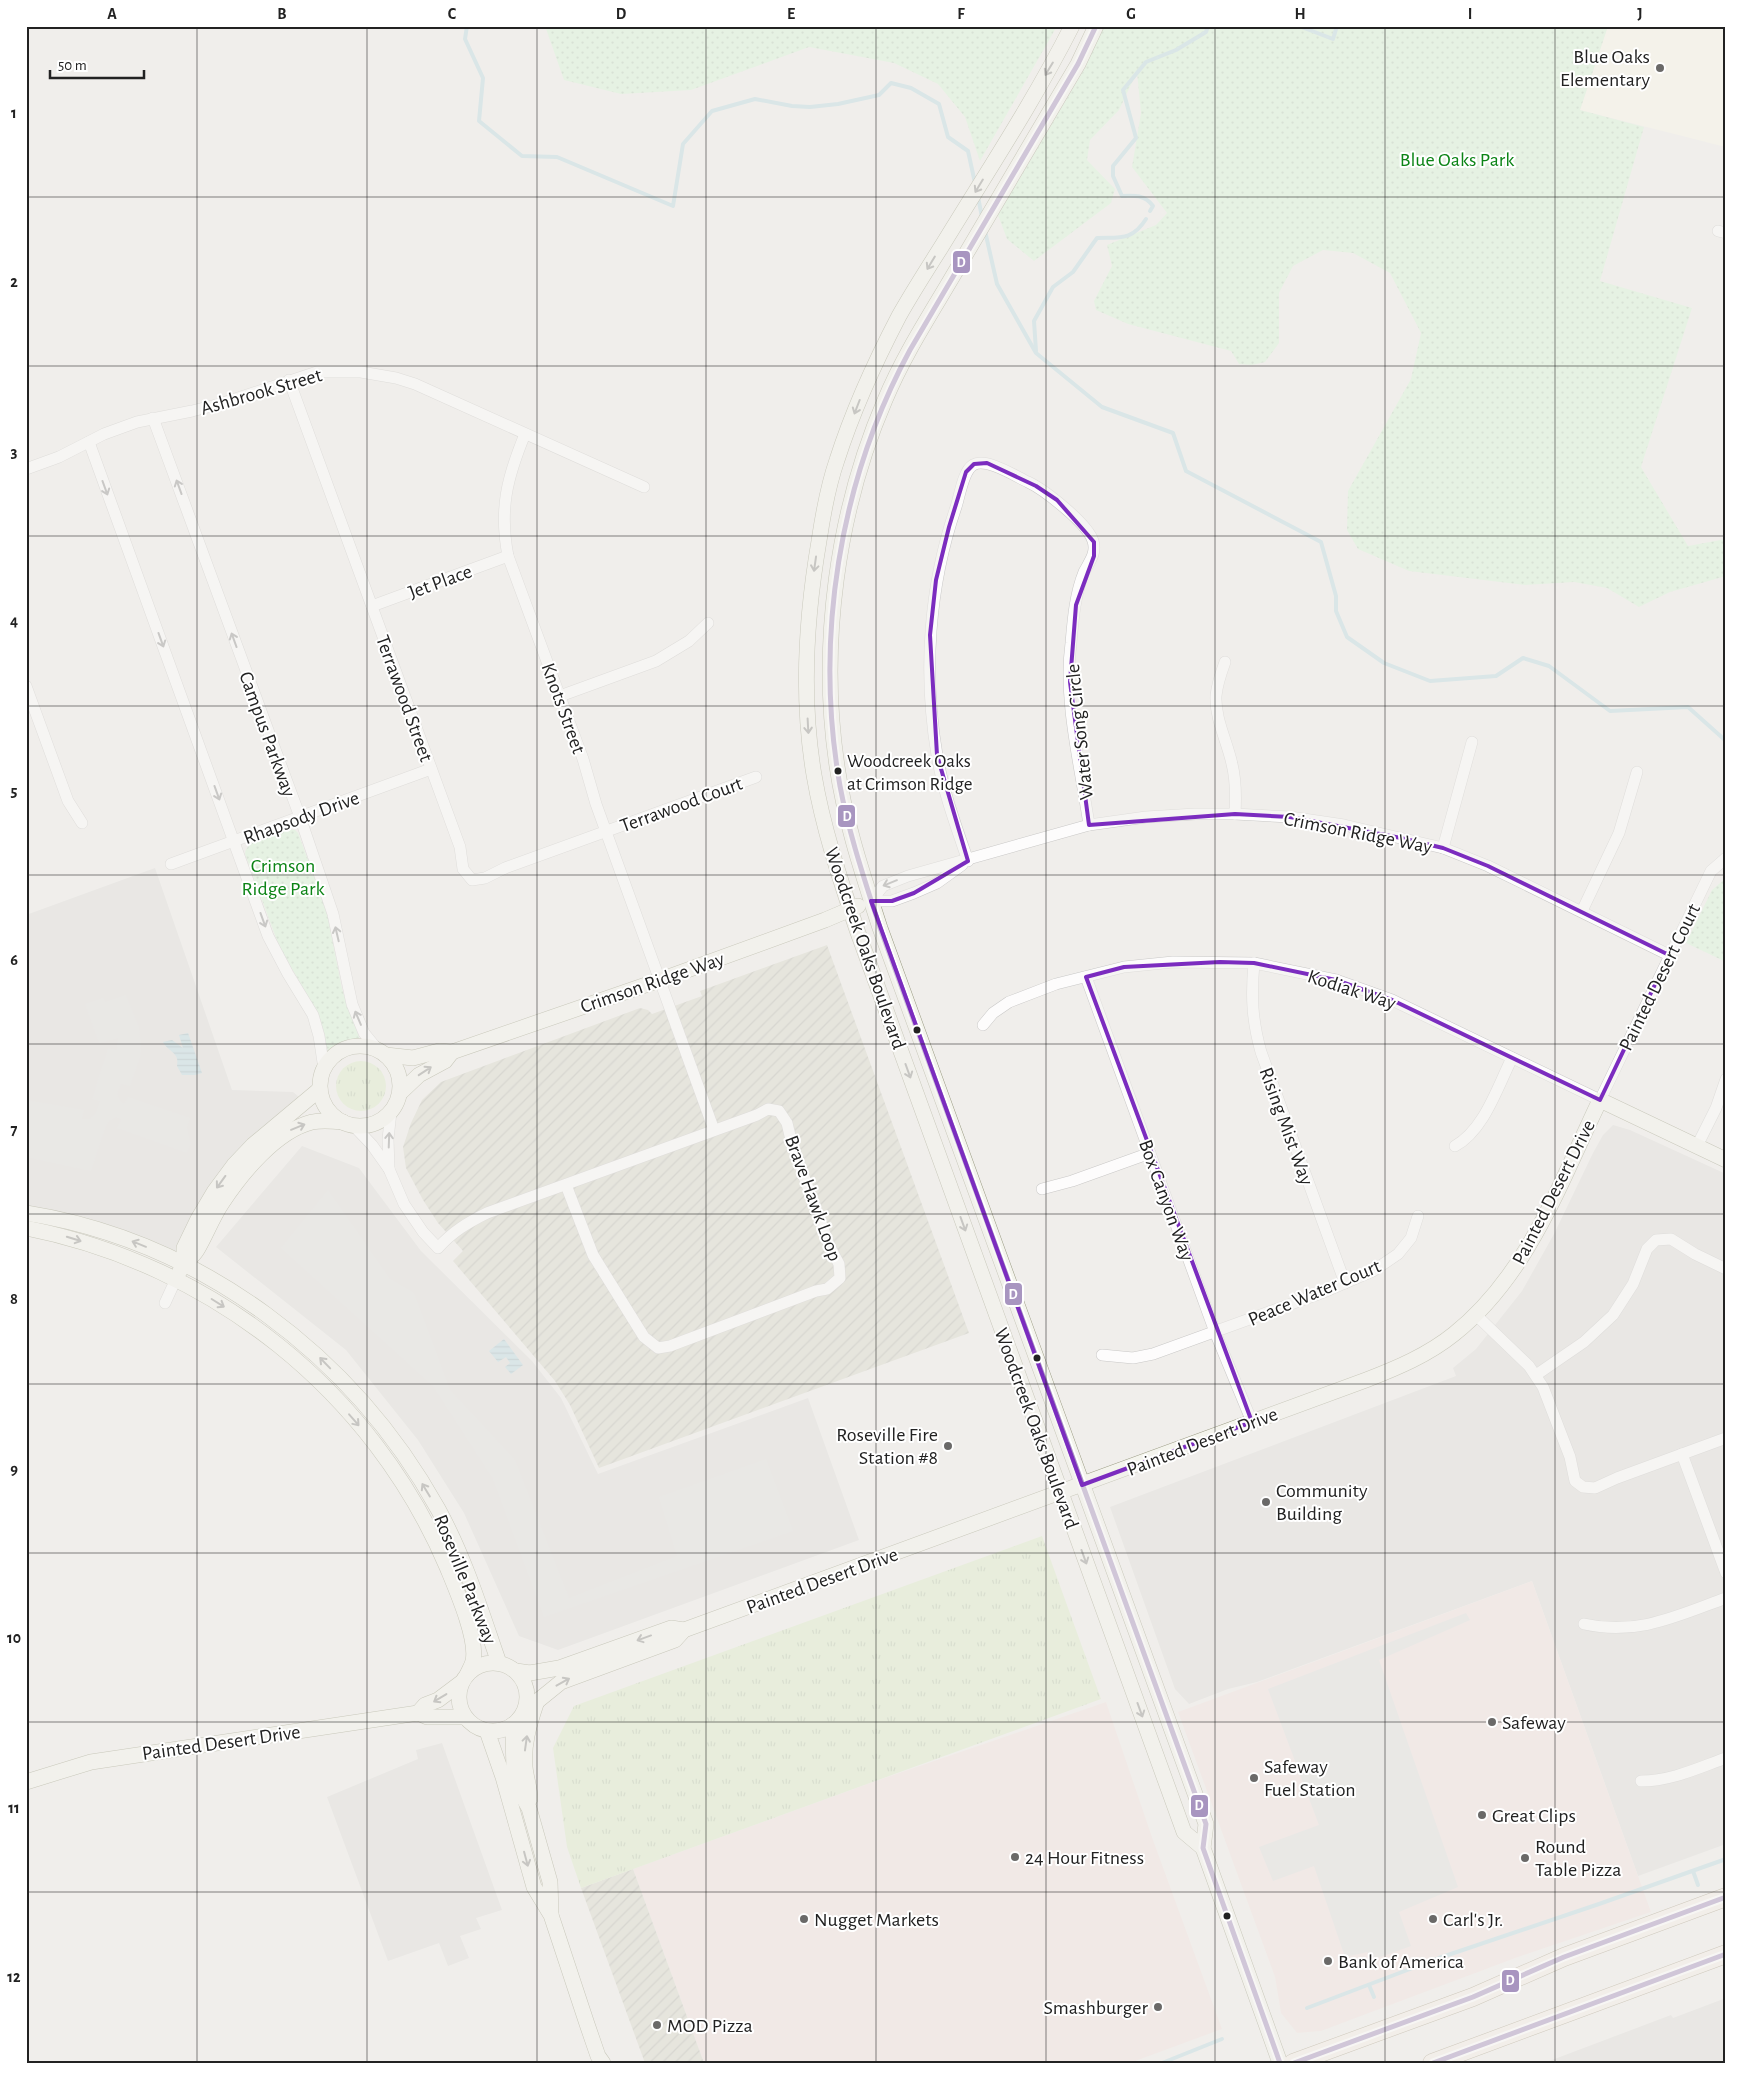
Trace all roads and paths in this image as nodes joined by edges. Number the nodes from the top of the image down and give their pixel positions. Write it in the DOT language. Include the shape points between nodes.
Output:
graph roads {
  1 [pos="1072,26"];
  2 [pos="1096,26"];
  3 [pos="289,380"];
  4 [pos="153,418"];
  5 [pos="525,434"];
  6 [pos="89,442"];
  7 [pos="26,469"];
  8 [pos="644,487"];
  9 [pos="508,556"];
  10 [pos="372,606"];
  11 [pos="708,623"];
  12 [pos="1225,662"];
  13 [pos="26,686"];
  14 [pos="560,696"];
  15 [pos="1472,742"];
  16 [pos="431,769"];
  17 [pos="1637,772"];
  18 [pos="756,777"];
  19 [pos="1235,814"];
  20 [pos="300,817"];
  21 [pos="82,823"];
  22 [pos="1090,825"];
  23 [pos="606,832"];
  24 [pos="234,841"];
  25 [pos="1443,848"];
  26 [pos="1726,858"];
  27 [pos="968,861"];
  28 [pos="171,864"];
  29 [pos="916,875"];
  30 [pos="920,888"];
  31 [pos="871,900"];
  32 [pos="850,909"];
  33 [pos="1582,911"];
  34 [pos="1669,955"];
  35 [pos="1254,963"];
  36 [pos="1086,977"];
  37 [pos="660,980"];
  38 [pos="983,1025"];
  39 [pos="382,1052"];
  40 [pos="452,1052"];
  41 [pos="1512,1058"];
  42 [pos="324,1069"];
  43 [pos="1726,1079"];
  44 [pos="320,1089"];
  45 [pos="400,1093"];
  46 [pos="1600,1100"];
  47 [pos="391,1112"];
  48 [pos="348,1124"];
  49 [pos="714,1130"];
  50 [pos="1455,1146"];
  51 [pos="1697,1146"];
  52 [pos="1150,1153"];
  53 [pos="1726,1160"];
  54 [pos="389,1168"];
  55 [pos="566,1184"];
  56 [pos="1042,1189"];
  57 [pos="26,1213"];
  58 [pos="1418,1216"];
  59 [pos="26,1228"];
  60 [pos="184,1264"];
  61 [pos="1726,1269"];
  62 [pos="176,1279"];
  63 [pos="1345,1284"];
  64 [pos="165,1303"];
  65 [pos="1476,1314"];
  66 [pos="1215,1332"];
  67 [pos="1102,1355"];
  68 [pos="1536,1375"];
  69 [pos="1252,1422"];
  70 [pos="1726,1438"];
  71 [pos="1682,1454"];
  72 [pos="1082,1485"];
  73 [pos="1061,1493"];
  74 [pos="1726,1573"];
  75 [pos="1726,1598"];
  76 [pos="1584,1624"];
  77 [pos="684,1630"];
  78 [pos="499,1663"];
  79 [pos="516,1671"];
  80 [pos="464,1679"];
  81 [pos="527,1711"];
  82 [pos="418,1713"];
  83 [pos="465,1717"];
  84 [pos="487,1731"];
  85 [pos="1726,1758"];
  86 [pos="1641,1781"];
  87 [pos="26,1782"];
  88 [pos="529,1808"];
  89 [pos="1203,1848"];
  90 [pos="1726,1897"];
  91 [pos="551,1915"];
  92 [pos="1726,1954"];
  93 [pos="600,2061"];
  94 [pos="1280,2063"];
  95 [pos="1293,2063"];
  96 [pos="1432,2063"];
  1 -- 32 [label="street, Woodcreek Oaks Boulevard, one-way" via="900,316 865,387 836,462 816,558 806,678 809,734 823,823"];
  2 -- 31 [label="street, Woodcreek Oaks Boulevard" via="1078,64 922,328 886,397 859,470 834,602 834,738 847,821"];
  3 -- 4 [label="street, Ashbrook Street" via="220,404"];
  3 -- 5 [label="street, Ashbrook Street" via="317,372 344,370 396,378"];
  3 -- 10 [label="street, Terrawood Street"];
  4 -- 6 [label="street, Ashbrook Street"];
  20 -- 4 [label="street, Campus Parkway, one-way"];
  5 -- 8 [label="street, Ashbrook Street"];
  5 -- 9 [label="street, Knots Street" via="508,478 503,506"];
  6 -- 7 [label="street, Ashbrook Street"];
  6 -- 24 [label="street, one-way"];
  9 -- 10 [label="street, Jet Place"];
  9 -- 14 [label="street, Knots Street"];
  10 -- 16 [label="street, Terrawood Street"];
  11 -- 14 [label="street" via="689,641 656,661"];
  12 -- 19 [label="street" via="1216,698 1232,765"];
  13 -- 21 [label="street" via="68,801"];
  14 -- 23 [label="street, Knots Street"];
  15 -- 25 [label="street"];
  16 -- 20 [label="street, Rhapsody Drive"];
  16 -- 23 [label="street, Terrawood Street" via="460,847 463,869 472,880 486,878 505,868"];
  17 -- 33 [label="street" via="1618,833"];
  18 -- 23 [label="street, Terrawood Court"];
  19 -- 22 [label="street, Crimson Ridge Way" via="1146,818"];
  19 -- 25 [label="street, Crimson Ridge Way" via="1290,817 1344,825"];
  20 -- 24 [label="street, Rhapsody Drive"];
  39 -- 20 [label="street, Campus Parkway, one-way" via="364,1033 352,1004 333,914"];
  22 -- 27 [label="street, Crimson Ridge Way" via="1020,843"];
  22 -- 27 [label="street, Water Song Circle" via="1073,720 1070,647 1076,605 1084,573 1094,556 1094,542 1089,532 1057,500 1036,486 987,462 974,464 966,472 949,528 936,580 930,635 931,696 937,755"];
  23 -- 37 [label="street, Knots Street"];
  24 -- 28 [label="street, Rhapsody Drive"];
  24 -- 42 [label="street, one-way" via="268,936 313,1015"];
  25 -- 33 [label="street, Crimson Ridge Way"];
  26 -- 34 [label="street, Painted Desert Court" via="1711,871"];
  27 -- 29 [label="street, Crimson Ridge Way"];
  27 -- 30 [label="street, Crimson Ridge Way" via="936,883"];
  29 -- 30 [label="street"];
  29 -- 31 [label="street, Crimson Ridge Way, one-way" via="883,886"];
  30 -- 31 [label="street, Crimson Ridge Way" via="892,901"];
  31 -- 32 [label="street, Crimson Ridge Way"];
  31 -- 72 [label="street, Woodcreek Oaks Boulevard"];
  32 -- 37 [label="street, Crimson Ridge Way"];
  32 -- 73 [label="street, Woodcreek Oaks Boulevard, one-way"];
  33 -- 34 [label="street, Crimson Ridge Way"];
  34 -- 46 [label="street, Painted Desert Court"];
  35 -- 36 [label="street, Kodiak Way" via="1173,962 1124,967"];
  35 -- 41 [label="street, Kodiak Way" via="1336,980 1392,1000"];
  35 -- 63 [label="street, Rising Mist Way" via="1253,1024"];
  36 -- 38 [label="street, Kodiak Way" via="1056,984 1009,1002"];
  36 -- 52 [label="street, Box Canyon Way"];
  37 -- 40 [label="street, Crimson Ridge Way"];
  37 -- 49 [label="street, Knots Street"];
  39 -- 40 [label="street, Crimson Ridge Way" via="413,1058 439,1051"];
  39 -- 42 [label="street" via="368,1046 347,1048 333,1056"];
  39 -- 45 [label="street" via="398,1072"];
  45 -- 40 [label="street, Crimson Ridge Way, one-way"];
  41 -- 46 [label="street, Kodiak Way"];
  41 -- 50 [label="street" via="1479,1125 1466,1140"];
  42 -- 44 [label="street"];
  43 -- 51 [label="street"];
  44 -- 48 [label="street" via="327,1108"];
  44 -- 60 [label="street, one-way" via="234,1165 198,1219 184,1248"];
  45 -- 47 [label="street"];
  46 -- 51 [label="street"];
  46 -- 65 [label="street, Painted Desert Drive" via="1526,1253 1494,1296"];
  47 -- 48 [label="street" via="374,1124"];
  54 -- 47 [label="street, one-way"];
  48 -- 54 [label="street" via="372,1145"];
  60 -- 48 [label="street, one-way" via="196,1252 222,1202 244,1173 278,1139 312,1122 322,1120"];
  49 -- 55 [label="street, Brave Hawk Loop"];
  49 -- 55 [label="street, Brave Hawk Loop" via="768,1109 779,1111 787,1123 827,1239 839,1264 840,1278 827,1289 658,1348 644,1337 592,1255"];
  51 -- 53 [label="street"];
  52 -- 56 [label="street"];
  52 -- 66 [label="street, Box Canyon Way"];
  54 -- 55 [label="street, Brave Hawk Loop" via="404,1204 438,1248 465,1224 486,1213"];
  60 -- 57 [label="street, Roseville Parkway, one-way" via="124,1238"];
  58 -- 63 [label="street, Peace Water Court" via="1411,1238 1398,1254"];
  59 -- 62 [label="street, Roseville Parkway, one-way" via="66,1236 119,1253"];
  60 -- 62 [label="street"];
  78 -- 60 [label="street, Roseville Parkway, one-way" via="456,1544 410,1462 379,1420 320,1357 297,1338 240,1295"];
  61 -- 68 [label="street" via="1671,1239 1656,1240 1647,1249 1634,1284 1613,1315 1584,1342"];
  62 -- 64 [label="street"];
  62 -- 80 [label="street, Roseville Parkway, one-way" via="230,1310 288,1353 332,1394 391,1467 422,1516 455,1586 474,1646 473,1661"];
  63 -- 66 [label="street, Peace Water Court"];
  65 -- 68 [label="street"];
  65 -- 69 [label="street, Painted Desert Drive" via="1445,1340 1398,1367"];
  66 -- 67 [label="street, Peace Water Court" via="1153,1354 1133,1358"];
  66 -- 69 [label="street, Box Canyon Way"];
  68 -- 71 [label="street" via="1551,1405 1575,1480 1583,1487 1595,1488"];
  69 -- 72 [label="street, Painted Desert Drive"];
  70 -- 71 [label="street"];
  71 -- 74 [label="street"];
  72 -- 73 [label="street, Painted Desert Drive"];
  72 -- 89 [label="street, Woodcreek Oaks Boulevard" via="1206,1824"];
  73 -- 77 [label="street, Painted Desert Drive"];
  73 -- 89 [label="street, Woodcreek Oaks Boulevard, one-way" via="1184,1832"];
  75 -- 76 [label="street" via="1639,1627 1614,1629"];
  77 -- 79 [label="street, Painted Desert Drive, one-way" via="671,1628 559,1668 530,1673"];
  81 -- 77 [label="street, Painted Desert Drive, one-way" via="561,1682 675,1640"];
  78 -- 79 [label="street"];
  78 -- 80 [label="street" via="482,1665"];
  79 -- 81 [label="street" via="526,1685"];
  80 -- 82 [label="street, Painted Desert Drive, one-way" via="438,1700 424,1705"];
  80 -- 83 [label="street" via="459,1700"];
  81 -- 84 [label="street" via="505,1729"];
  88 -- 81 [label="street, one-way" via="530,1789 524,1746"];
  81 -- 88 [label="street" via="513,1735 514,1770"];
  82 -- 83 [label="street, Painted Desert Drive" via="427,1717"];
  82 -- 87 [label="street, Painted Desert Drive" via="91,1762"];
  83 -- 84 [label="street"];
  84 -- 91 [label="street, one-way" via="534,1887"];
  85 -- 86 [label="street" via="1676,1776"];
  88 -- 91 [label="street" via="550,1882"];
  89 -- 94 [label="street, Woodcreek Oaks Boulevard"];
  90 -- 95 [label="main road" via="1564,1956 1472,1997"];
  91 -- 93 [label="street"];
  92 -- 96 [label="main road"];
}
